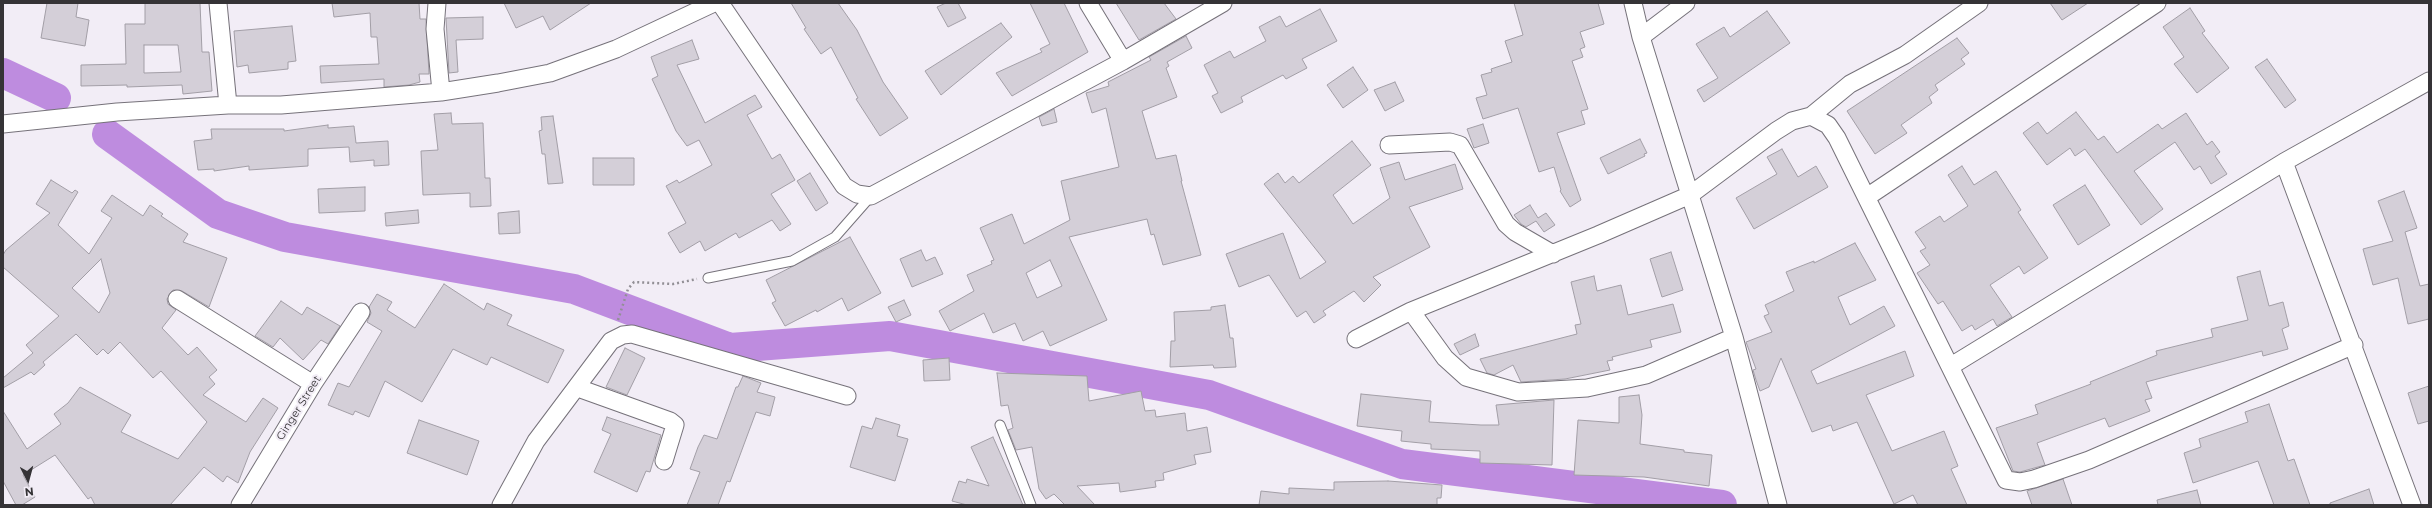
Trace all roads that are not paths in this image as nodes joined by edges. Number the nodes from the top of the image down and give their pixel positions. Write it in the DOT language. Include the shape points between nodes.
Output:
graph roads {
  1 [pos="218,3"];
  2 [pos="437,3"];
  3 [pos="714,3"];
  4 [pos="720,3"];
  5 [pos="1088,3"];
  6 [pos="1224,3"];
  7 [pos="1633,3"];
  8 [pos="1686,3"];
  9 [pos="1979,3"];
  10 [pos="2157,3"];
  11 [pos="1641,36"];
  12 [pos="1124,61"];
  13 [pos="2429,81"];
  14 [pos="441,92"];
  15 [pos="228,105"];
  16 [pos="1811,116"];
  17 [pos="3,124"];
  18 [pos="1389,145"];
  19 [pos="2284,162"];
  20 [pos="1690,195"];
  21 [pos="871,196"];
  22 [pos="1867,198"];
  23 [pos="1553,254"];
  24 [pos="708,278"];
  25 [pos="177,299"];
  26 [pos="1411,311"];
  27 [pos="361,312"];
  28 [pos="1734,337"];
  29 [pos="1356,339"];
  30 [pos="2354,345"];
  31 [pos="1951,366"];
  32 [pos="313,384"];
  33 [pos="578,388"];
  34 [pos="847,396"];
  35 [pos="1000,425"];
  36 [pos="664,461"];
  37 [pos="240,505"];
  38 [pos="501,505"];
  39 [pos="1031,505"];
  40 [pos="1778,505"];
  41 [pos="2412,505"];
  1 -- 15 [label="street"];
  2 -- 14 [label="street" via="435,29"];
  3 -- 14 [label="street" via="616,49 550,73"];
  4 -- 21 [label="street" via="844,186 857,194"];
  5 -- 12 [label="street"];
  6 -- 12 [label="street"];
  7 -- 11 [label="street"];
  8 -- 11 [label="street"];
  9 -- 16 [label="street" via="1905,55 1850,84"];
  10 -- 22 [label="street"];
  11 -- 20 [label="street"];
  12 -- 21 [label="street"];
  13 -- 19 [label="street"];
  14 -- 15 [label="street" via="281,105"];
  15 -- 17 [label="street" via="117,112"];
  16 -- 20 [label="street" via="1792,121 1776,131"];
  16 -- 22 [label="street" via="1828,126 1837,138"];
  18 -- 23 [label="street" via="1450,142 1460,145 1506,224"];
  19 -- 30 [label="street"];
  19 -- 31 [label="street"];
  20 -- 23 [label="street"];
  20 -- 28 [label="street"];
  21 -- 24 [label="lane" via="835,237 792,261"];
  22 -- 31 [label="street"];
  23 -- 26 [label="street"];
  25 -- 32 [label="street"];
  26 -- 28 [label="street" via="1445,358 1466,377 1518,392 1587,388 1646,376"];
  26 -- 29 [label="street"];
  27 -- 32 [label="street, Ginger Street"];
  28 -- 40 [label="street"];
  30 -- 31 [label="street" via="2089,460 2020,482 2006,480"];
  30 -- 41 [label="street"];
  32 -- 37 [label="street, Ginger Street"];
  33 -- 34 [label="street" via="611,341 632,334"];
  33 -- 36 [label="street" via="675,425"];
  33 -- 38 [label="street" via="536,441"];
  35 -- 39 [label="lane"];
}
